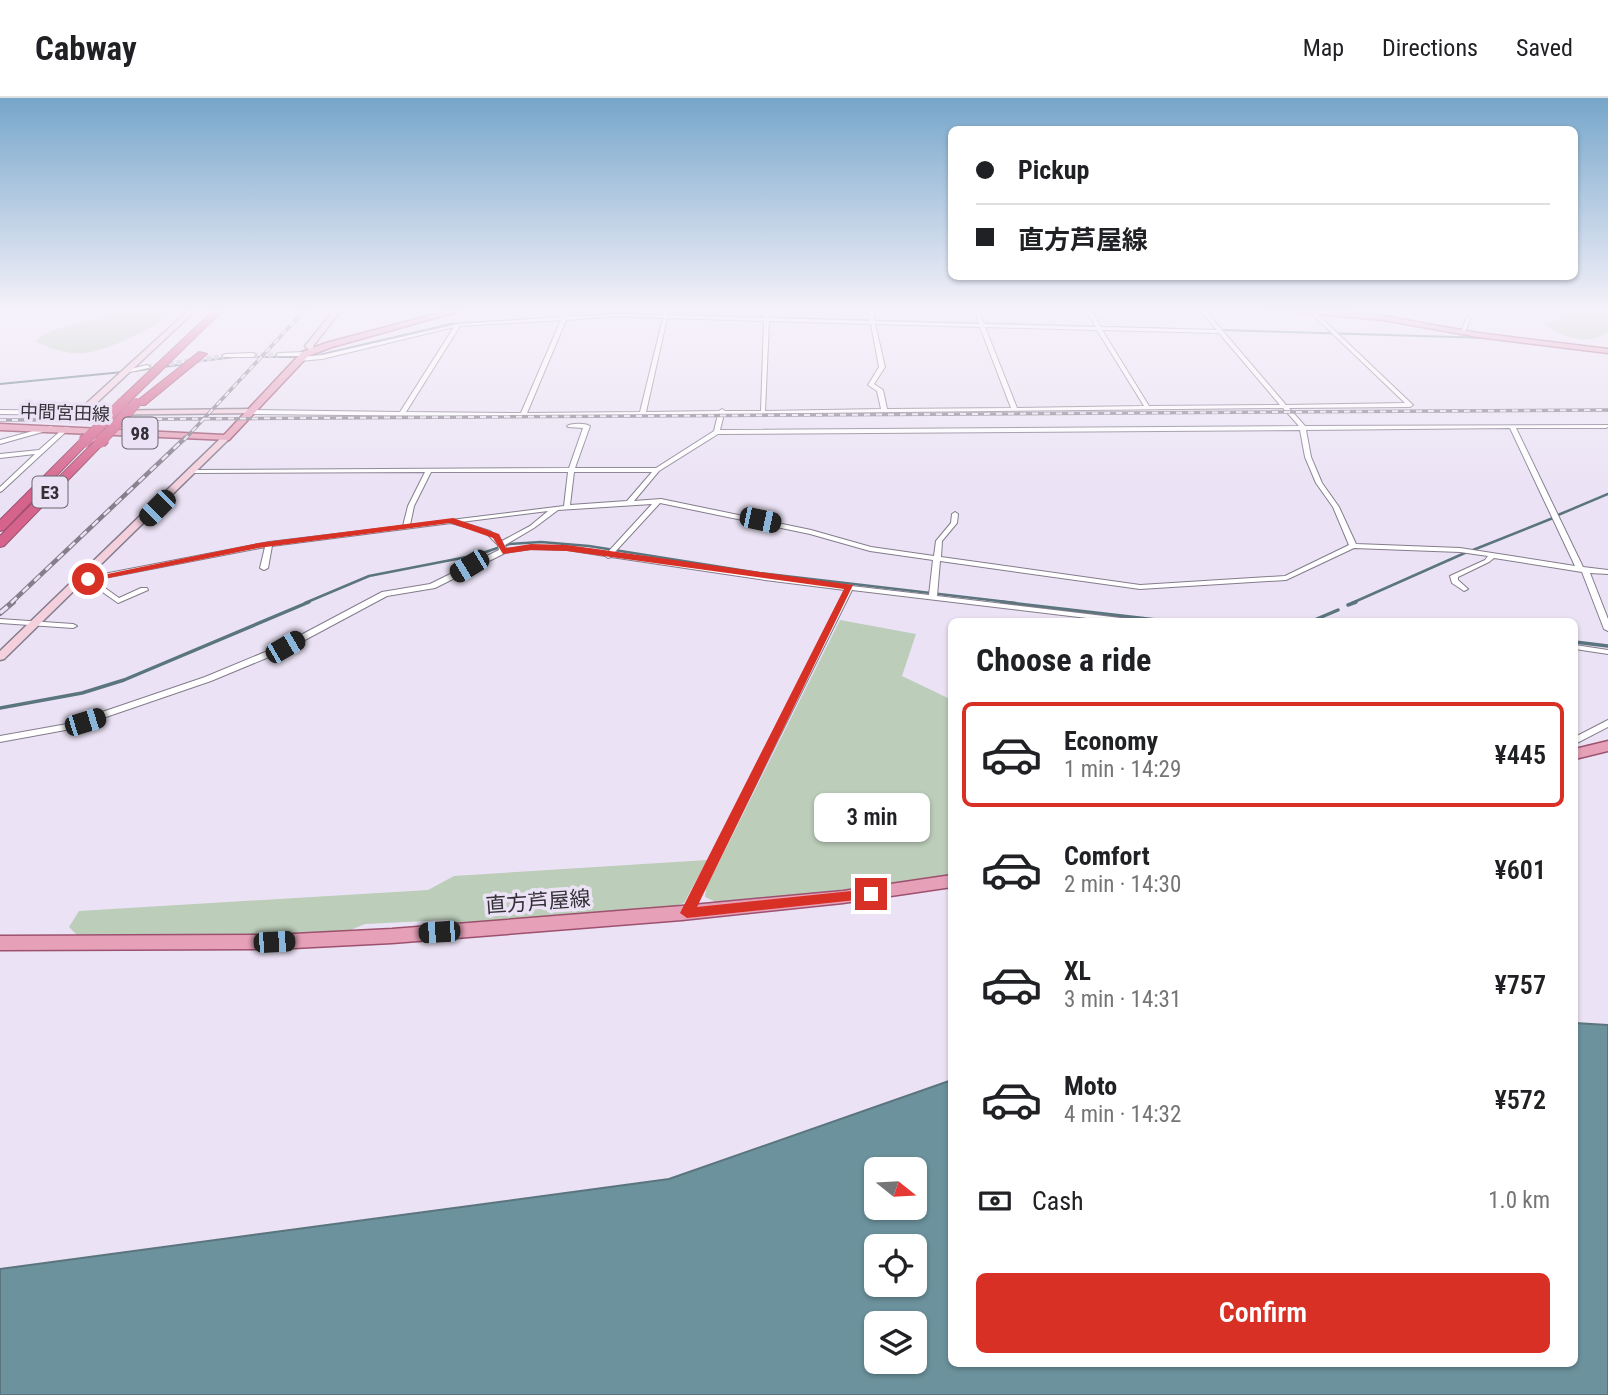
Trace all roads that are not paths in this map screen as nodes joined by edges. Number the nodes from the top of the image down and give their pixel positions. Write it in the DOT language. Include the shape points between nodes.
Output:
graph roads {
  1 [pos="136,370"];
  2 [pos="157,370"];
  3 [pos="172,370"];
  4 [pos="182,370"];
  5 [pos="291,370"];
  6 [pos="430,370"];
  7 [pos="543,370"];
  8 [pos="653,370"];
  9 [pos="764,370"];
  10 [pos="880,370"];
  11 [pos="999,370"];
  12 [pos="1124,370"];
  13 [pos="1251,370"];
  14 [pos="1373,370"];
  15 [pos="125,371"];
  16 [pos="139,403"];
  17 [pos="1281,405"];
  18 [pos="1147,407"];
  19 [pos="1014,408"];
  20 [pos="884,409"];
  21 [pos="762,410"];
  22 [pos="251,411"];
  23 [pos="722,411"];
  24 [pos="0,412"];
  25 [pos="81,412"];
  26 [pos="643,412"];
  27 [pos="402,414"];
  28 [pos="523,415"];
  29 [pos="1596,419"];
  30 [pos="570,426"];
  31 [pos="0,427"];
  32 [pos="1512,427"];
  33 [pos="1607,427"];
  34 [pos="53,428"];
  35 [pos="67,428"];
  36 [pos="1303,428"];
  37 [pos="717,432"];
  38 [pos="226,438"];
  39 [pos="0,442"];
  40 [pos="40,452"];
  41 [pos="0,456"];
  42 [pos="571,470"];
  43 [pos="657,470"];
  44 [pos="194,471"];
  45 [pos="429,471"];
  46 [pos="0,490"];
  47 [pos="658,501"];
  48 [pos="631,502"];
  49 [pos="567,507"];
  50 [pos="556,508"];
  51 [pos="955,514"];
  52 [pos="450,520"];
  53 [pos="406,526"];
  54 [pos="0,527"];
  55 [pos="0,543"];
  56 [pos="269,544"];
  57 [pos="1353,546"];
  58 [pos="502,547"];
  59 [pos="1493,555"];
  60 [pos="608,556"];
  61 [pos="935,559"];
  62 [pos="264,568"];
  63 [pos="1582,570"];
  64 [pos="1608,572"];
  65 [pos="85,580"];
  66 [pos="850,587"];
  67 [pos="1464,589"];
  68 [pos="144,590"];
  69 [pos="933,596"];
  70 [pos="1098,618"];
  71 [pos="0,621"];
  72 [pos="37,623"];
  73 [pos="73,626"];
  74 [pos="1608,629"];
  75 [pos="1578,647"];
  76 [pos="1608,652"];
  77 [pos="0,657"];
  78 [pos="1608,723"];
  79 [pos="0,739"];
  80 [pos="1578,739"];
  81 [pos="1608,746"];
  82 [pos="1578,753"];
  83 [pos="948,882"];
  84 [pos="687,913"];
  85 [pos="0,943"];
  1 -- 15 [label="street"];
  2 -- 54 [label="highway, E3, bridge"];
  3 -- 16 [label="highway, E3"];
  4 -- 16 [label="highway"];
  5 -- 22 [label="main road"];
  6 -- 27 [label="street"];
  7 -- 28 [label="street"];
  8 -- 26 [label="street"];
  9 -- 21 [label="street"];
  10 -- 20 [label="street" via="871,385 880,390"];
  11 -- 19 [label="street"];
  12 -- 18 [label="street"];
  13 -- 17 [label="street"];
  14 -- 17 [label="street" via="1410,405"];
  15 -- 25 [label="street"];
  16 -- 55 [label="highway, E3, bridge"];
  17 -- 18 [label="street"];
  17 -- 36 [label="street"];
  18 -- 19 [label="street"];
  19 -- 20 [label="street"];
  20 -- 21 [label="street"];
  21 -- 23 [label="street"];
  22 -- 25 [label="street"];
  22 -- 27 [label="street"];
  22 -- 38 [label="main road"];
  23 -- 26 [label="street"];
  23 -- 37 [label="street"];
  24 -- 25 [label="street"];
  26 -- 28 [label="street"];
  27 -- 28 [label="street"];
  29 -- 33 [label="street"];
  30 -- 42 [label="street" via="587,426"];
  31 -- 34 [label="main road, 中間宮田線 / 98"];
  32 -- 33 [label="street"];
  32 -- 36 [label="street"];
  32 -- 63 [label="street"];
  34 -- 35 [label="main road, 中間宮田線 / 98"];
  34 -- 39 [label="street"];
  35 -- 38 [label="main road, 中間宮田線 / 98"];
  35 -- 40 [label="street"];
  36 -- 37 [label="street"];
  36 -- 57 [label="street" via="1319,483 1336,507"];
  37 -- 43 [label="street"];
  38 -- 44 [label="street"];
  40 -- 41 [label="street"];
  40 -- 46 [label="street"];
  42 -- 43 [label="street"];
  42 -- 45 [label="street"];
  42 -- 49 [label="street"];
  43 -- 48 [label="street"];
  44 -- 45 [label="street"];
  44 -- 65 [label="street"];
  45 -- 53 [label="street"];
  47 -- 48 [label="street"];
  47 -- 60 [label="street"];
  47 -- 61 [label="street" via="811,532 870,549"];
  48 -- 49 [label="street"];
  49 -- 50 [label="street"];
  50 -- 52 [label="street"];
  50 -- 58 [label="street"];
  51 -- 61 [label="street" via="954,523 939,541"];
  52 -- 53 [label="street"];
  52 -- 58 [label="street" via="488,532"];
  53 -- 56 [label="street"];
  56 -- 62 [label="street"];
  56 -- 65 [label="street"];
  57 -- 59 [label="street"];
  57 -- 61 [label="street" via="1286,578 1175,586 1106,584"];
  58 -- 60 [label="street" via="547,546"];
  58 -- 79 [label="street" via="432,586 385,594 285,647 208,679 68,727"];
  59 -- 63 [label="street"];
  59 -- 67 [label="street" via="1454,576"];
  60 -- 66 [label="street"];
  61 -- 69 [label="street"];
  63 -- 64 [label="street"];
  63 -- 74 [label="street"];
  65 -- 68 [label="street" via="118,601"];
  65 -- 72 [label="street"];
  66 -- 69 [label="street"];
  66 -- 84 [label="street"];
  69 -- 70 [label="street"];
  71 -- 72 [label="street"];
  72 -- 73 [label="street"];
  72 -- 77 [label="street"];
  75 -- 76 [label="street"];
  78 -- 80 [label="street"];
  81 -- 82 [label="main road"];
  83 -- 84 [label="main road, 直方芦屋線"];
  84 -- 85 [label="main road, 直方芦屋線" via="274,942"];
}
